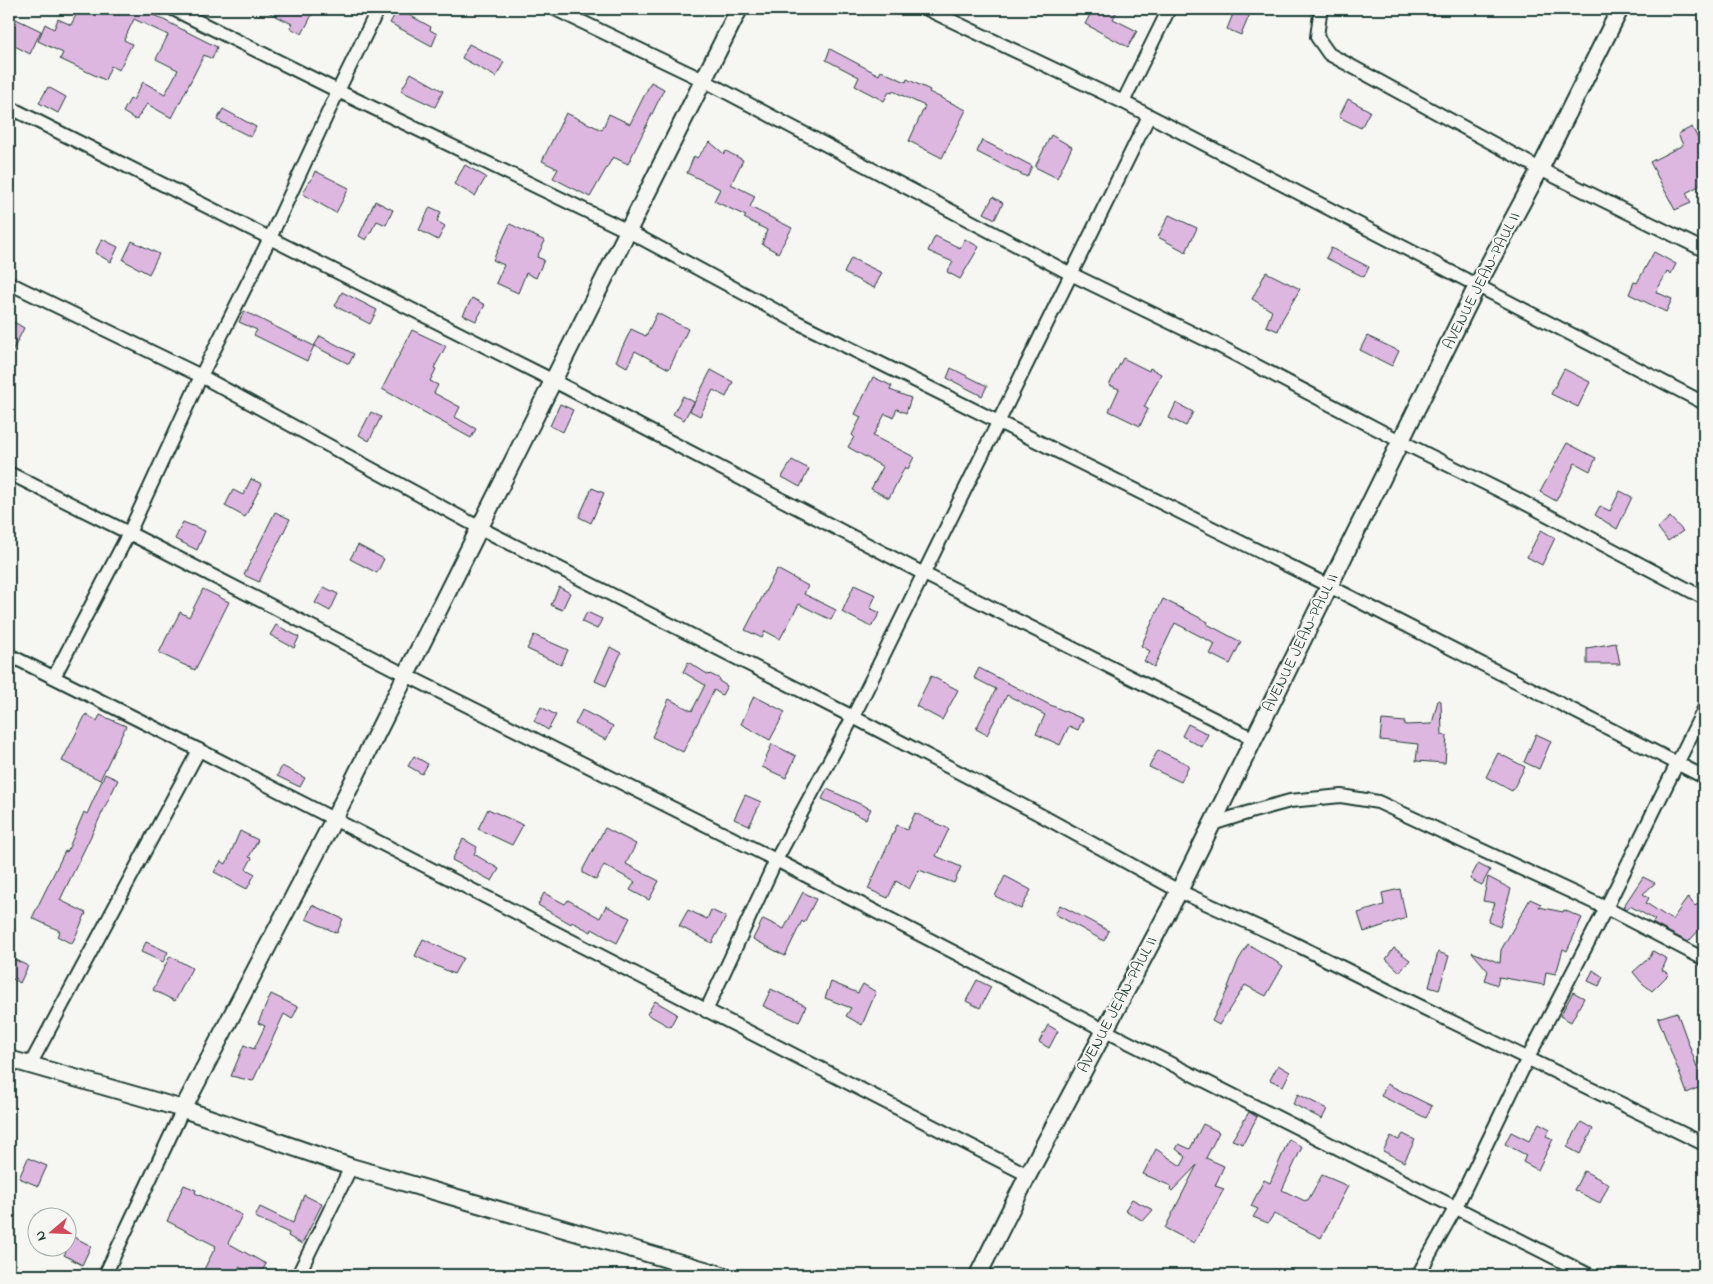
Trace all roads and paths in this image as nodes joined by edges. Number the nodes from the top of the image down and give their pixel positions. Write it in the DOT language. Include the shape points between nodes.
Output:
graph roads {
  1 [pos="173,9"];
  2 [pos="378,9"];
  3 [pos="555,9"];
  4 [pos="739,9"];
  5 [pos="927,9"];
  6 [pos="1169,9"];
  7 [pos="1322,9"];
  8 [pos="1620,9"];
  9 [pos="703,80"];
  10 [pos="338,91"];
  11 [pos="1123,102"];
  12 [pos="9,107"];
  13 [pos="1148,116"];
  14 [pos="1540,169"];
  15 [pos="628,231"];
  16 [pos="270,238"];
  17 [pos="1704,250"];
  18 [pos="1071,274"];
  19 [pos="9,283"];
  20 [pos="1477,286"];
  21 [pos="201,376"];
  22 [pos="554,381"];
  23 [pos="1704,403"];
  24 [pos="998,422"];
  25 [pos="1400,441"];
  26 [pos="9,473"];
  27 [pos="480,528"];
  28 [pos="129,532"];
  29 [pos="924,574"];
  30 [pos="1329,586"];
  31 [pos="1704,598"];
  32 [pos="9,655"];
  33 [pos="406,675"];
  34 [pos="54,677"];
  35 [pos="1704,709"];
  36 [pos="853,717"];
  37 [pos="1254,739"];
  38 [pos="199,750"];
  39 [pos="1678,763"];
  40 [pos="1704,777"];
  41 [pos="334,819"];
  42 [pos="1212,824"];
  43 [pos="776,860"];
  44 [pos="1180,891"];
  45 [pos="1606,908"];
  46 [pos="1704,958"];
  47 [pos="706,1010"];
  48 [pos="1104,1030"];
  49 [pos="1528,1058"];
  50 [pos="9,1059"];
  51 [pos="30,1065"];
  52 [pos="183,1109"];
  53 [pos="1704,1144"];
  54 [pos="351,1167"];
  55 [pos="1028,1175"];
  56 [pos="1456,1207"];
  57 [pos="106,1275"];
  58 [pos="298,1275"];
  59 [pos="722,1275"];
  60 [pos="978,1275"];
  61 [pos="1418,1275"];
  62 [pos="1589,1275"];
  1 -- 10 [label="street"];
  2 -- 10 [label="street"];
  3 -- 9 [label="street"];
  4 -- 9 [label="street"];
  5 -- 11 [label="street"];
  6 -- 11 [label="street"];
  7 -- 14 [label="street" via="1317,37 1329,54"];
  8 -- 14 [label="street, AVENUE JEAN-PAUL II"];
  9 -- 15 [label="street"];
  9 -- 18 [label="street"];
  10 -- 15 [label="street"];
  10 -- 16 [label="street"];
  11 -- 13 [label="street"];
  12 -- 16 [label="street"];
  13 -- 18 [label="street"];
  13 -- 20 [label="street"];
  14 -- 17 [label="street"];
  14 -- 20 [label="street, AVENUE JEAN-PAUL II"];
  15 -- 22 [label="street"];
  15 -- 24 [label="street" via="797,322"];
  16 -- 21 [label="street"];
  16 -- 22 [label="street"];
  18 -- 24 [label="street"];
  18 -- 25 [label="street" via="1217,345"];
  19 -- 21 [label="street"];
  20 -- 23 [label="street"];
  20 -- 25 [label="street, AVENUE JEAN-PAUL II"];
  21 -- 27 [label="street"];
  21 -- 28 [label="street"];
  22 -- 27 [label="street"];
  22 -- 29 [label="street"];
  24 -- 29 [label="street"];
  24 -- 30 [label="street"];
  25 -- 30 [label="street, AVENUE JEAN-PAUL II"];
  25 -- 31 [label="street"];
  26 -- 28 [label="street"];
  27 -- 33 [label="street"];
  27 -- 36 [label="street"];
  28 -- 33 [label="street"];
  28 -- 34 [label="street"];
  29 -- 36 [label="street"];
  29 -- 37 [label="street"];
  30 -- 37 [label="street, AVENUE JEAN-PAUL II"];
  30 -- 39 [label="street"];
  32 -- 34 [label="street"];
  33 -- 41 [label="street"];
  33 -- 43 [label="street"];
  34 -- 38 [label="street"];
  35 -- 39 [label="street"];
  36 -- 43 [label="street"];
  36 -- 44 [label="street"];
  37 -- 42 [label="street, AVENUE JEAN-PAUL II"];
  38 -- 41 [label="street"];
  38 -- 51 [label="street"];
  39 -- 40 [label="street"];
  39 -- 45 [label="street"];
  41 -- 47 [label="street"];
  41 -- 52 [label="street"];
  42 -- 44 [label="street, AVENUE JEAN-PAUL II"];
  42 -- 45 [label="street" via="1290,801 1340,796 1378,802"];
  43 -- 47 [label="street"];
  43 -- 48 [label="street"];
  44 -- 48 [label="street, AVENUE JEAN-PAUL II"];
  44 -- 49 [label="street"];
  45 -- 46 [label="street"];
  45 -- 49 [label="street"];
  47 -- 55 [label="street"];
  48 -- 55 [label="street, AVENUE JEAN-PAUL II"];
  48 -- 56 [label="street"];
  49 -- 53 [label="street"];
  49 -- 56 [label="street"];
  50 -- 51 [label="street"];
  51 -- 52 [label="street"];
  52 -- 54 [label="street"];
  52 -- 57 [label="street"];
  54 -- 58 [label="street"];
  54 -- 59 [label="street"];
  55 -- 60 [label="street, AVENUE JEAN-PAUL II"];
  56 -- 61 [label="street"];
  56 -- 62 [label="street"];
}
